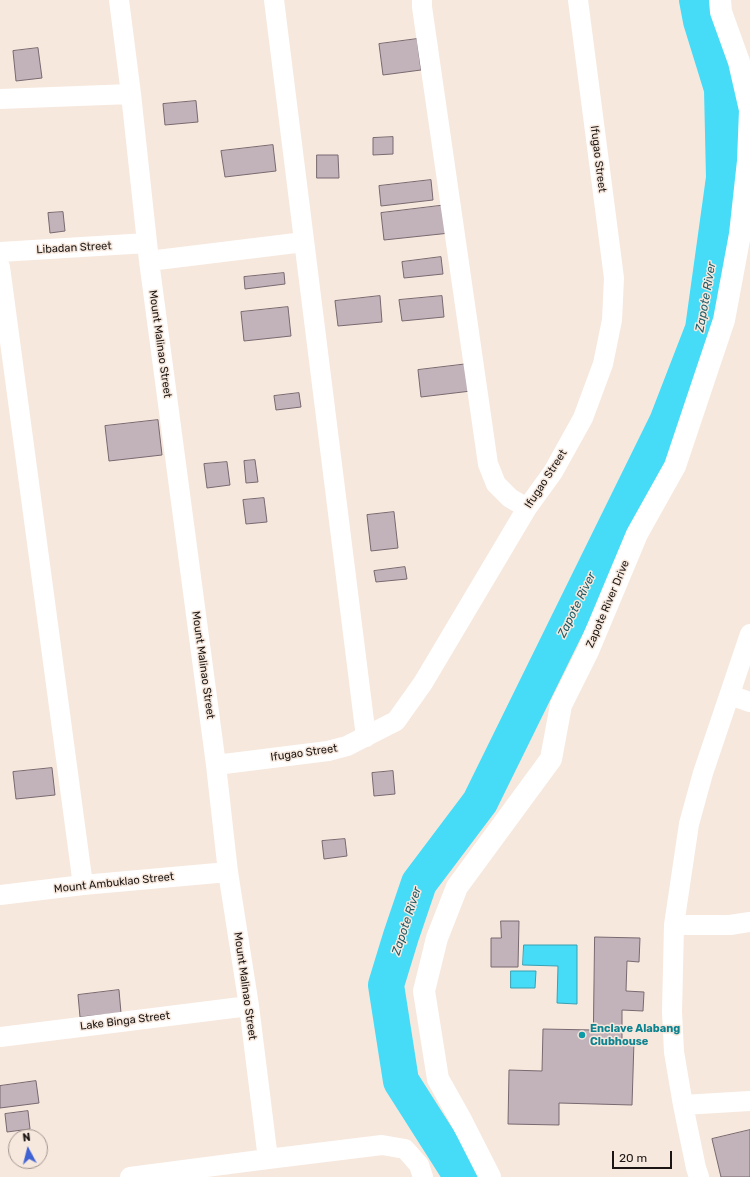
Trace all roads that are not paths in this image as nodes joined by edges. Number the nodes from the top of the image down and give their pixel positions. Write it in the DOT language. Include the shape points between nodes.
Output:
graph roads {
  1 [pos="119,0"];
  2 [pos="274,0"];
  3 [pos="422,0"];
  4 [pos="578,0"];
  5 [pos="720,0"];
  6 [pos="131,94"];
  7 [pos="0,100"];
  8 [pos="304,242"];
  9 [pos="0,252"];
  10 [pos="148,252"];
  11 [pos="0,267"];
  12 [pos="527,508"];
  13 [pos="750,634"];
  14 [pos="730,695"];
  15 [pos="750,702"];
  16 [pos="366,737"];
  17 [pos="216,765"];
  18 [pos="228,872"];
  19 [pos="83,885"];
  20 [pos="0,895"];
  21 [pos="750,922"];
  22 [pos="674,925"];
  23 [pos="249,1006"];
  24 [pos="0,1037"];
  25 [pos="750,1101"];
  26 [pos="683,1105"];
  27 [pos="268,1159"];
  28 [pos="130,1177"];
  29 [pos="423,1177"];
  30 [pos="490,1177"];
  31 [pos="698,1177"];
  1 -- 6 [label="street, Mount Malinao Street"];
  2 -- 8 [label="street"];
  3 -- 12 [label="street" via="488,464 496,484 510,498"];
  4 -- 12 [label="street, Ifugao Street" via="614,278 612,320 604,364 583,418 553,472"];
  5 -- 30 [label="street, Zapote River Drive" via="721,12 740,62 750,110 748,162 740,234 724,320 674,466 637,534 588,651 561,704 551,759 457,887 437,938 424,991 438,1079"];
  6 -- 7 [label="street"];
  6 -- 10 [label="street, Mount Malinao Street"];
  8 -- 10 [label="street, Libadan Street"];
  8 -- 16 [label="street"];
  9 -- 10 [label="street, Libadan Street"];
  10 -- 17 [label="street, Mount Malinao Street"];
  11 -- 19 [label="street"];
  12 -- 16 [label="street, Ifugao Street" via="423,682 396,721"];
  13 -- 14 [label="street"];
  14 -- 15 [label="street"];
  14 -- 22 [label="street" via="703,773 689,824"];
  16 -- 17 [label="street, Ifugao Street" via="328,752"];
  17 -- 18 [label="street, Mount Malinao Street"];
  18 -- 19 [label="street, Mount Ambuklao Street"];
  18 -- 23 [label="street, Mount Malinao Street"];
  19 -- 20 [label="street, Mount Ambuklao Street"];
  21 -- 22 [label="street" via="730,925"];
  22 -- 26 [label="street" via="672,1012 674,1052"];
  23 -- 24 [label="street, Lake Binga Street"];
  23 -- 27 [label="street, Mount Malinao Street"];
  25 -- 26 [label="street"];
  26 -- 31 [label="street"];
  27 -- 28 [label="street"];
  27 -- 29 [label="street" via="382,1145 405,1148 419,1165"];
}
